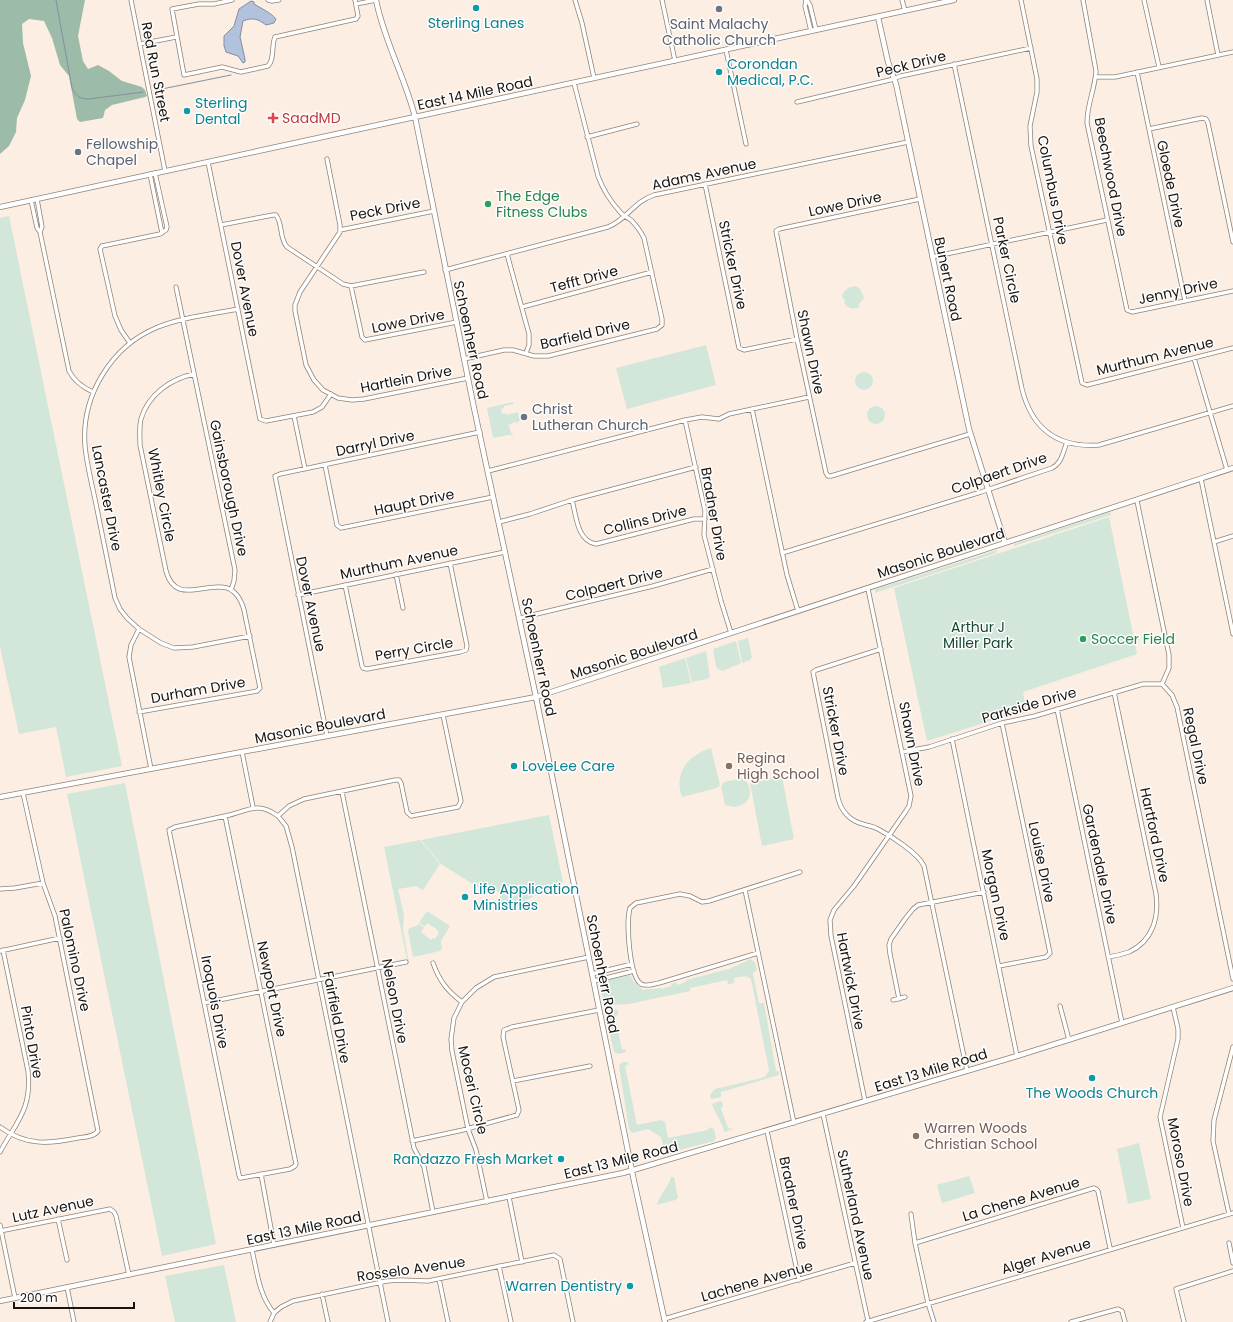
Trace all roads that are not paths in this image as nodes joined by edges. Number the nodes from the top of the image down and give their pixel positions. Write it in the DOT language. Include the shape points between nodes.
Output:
graph roads {
  1 [pos="131,0"];
  2 [pos="232,0"];
  3 [pos="268,0"];
  4 [pos="279,0"];
  5 [pos="376,0"];
  6 [pos="575,0"];
  7 [pos="662,0"];
  8 [pos="806,0"];
  9 [pos="902,0"];
  10 [pos="954,0"];
  11 [pos="1021,0"];
  12 [pos="1083,0"];
  13 [pos="1144,0"];
  14 [pos="1206,0"];
  15 [pos="356,1"];
  16 [pos="904,11"];
  17 [pos="878,17"];
  18 [pos="813,31"];
  19 [pos="176,37"];
  20 [pos="140,44"];
  21 [pos="1031,48"];
  22 [pos="726,50"];
  23 [pos="1233,52"];
  24 [pos="1218,55"];
  25 [pos="675,61"];
  26 [pos="954,64"];
  27 [pos="1159,68"];
  28 [pos="1137,72"];
  29 [pos="1096,77"];
  30 [pos="594,78"];
  31 [pos="894,78"];
  32 [pos="574,83"];
  33 [pos="797,102"];
  34 [pos="415,117"];
  35 [pos="637,124"];
  36 [pos="1149,130"];
  37 [pos="587,137"];
  38 [pos="908,142"];
  39 [pos="746,144"];
  40 [pos="326,159"];
  41 [pos="208,162"];
  42 [pos="165,171"];
  43 [pos="156,173"];
  44 [pos="150,174"];
  45 [pos="705,184"];
  46 [pos="37,199"];
  47 [pos="920,199"];
  48 [pos="31,200"];
  49 [pos="0,207"];
  50 [pos="434,211"];
  51 [pos="626,216"];
  52 [pos="1107,220"];
  53 [pos="221,225"];
  54 [pos="340,230"];
  55 [pos="776,231"];
  56 [pos="40,232"];
  57 [pos="1050,232"];
  58 [pos="162,233"];
  59 [pos="1233,242"];
  60 [pos="992,244"];
  61 [pos="507,254"];
  62 [pos="932,257"];
  63 [pos="317,267"];
  64 [pos="446,270"];
  65 [pos="424,272"];
  66 [pos="652,272"];
  67 [pos="351,286"];
  68 [pos="176,287"];
  69 [pos="1233,291"];
  70 [pos="1185,301"];
  71 [pos="522,307"];
  72 [pos="238,309"];
  73 [pos="1128,312"];
  74 [pos="183,320"];
  75 [pos="456,322"];
  76 [pos="797,338"];
  77 [pos="130,343"];
  78 [pos="1233,348"];
  79 [pos="526,353"];
  80 [pos="1194,358"];
  81 [pos="464,360"];
  82 [pos="194,374"];
  83 [pos="468,378"];
  84 [pos="1083,384"];
  85 [pos="93,392"];
  86 [pos="330,394"];
  87 [pos="809,397"];
  88 [pos="1233,406"];
  89 [pos="752,409"];
  90 [pos="1209,413"];
  91 [pos="294,416"];
  92 [pos="685,420"];
  93 [pos="480,432"];
  94 [pos="970,434"];
  95 [pos="1067,442"];
  96 [pos="325,465"];
  97 [pos="696,467"];
  98 [pos="1233,468"];
  99 [pos="305,469"];
  100 [pos="1226,470"];
  101 [pos="488,471"];
  102 [pos="275,476"];
  103 [pos="1201,479"];
  104 [pos="987,490"];
  105 [pos="493,497"];
  106 [pos="572,500"];
  107 [pos="1137,501"];
  108 [pos="705,519"];
  109 [pos="499,522"];
  110 [pos="1233,536"];
  111 [pos="1214,542"];
  112 [pos="1005,543"];
  113 [pos="505,552"];
  114 [pos="782,553"];
  115 [pos="450,563"];
  116 [pos="713,569"];
  117 [pos="396,574"];
  118 [pos="345,585"];
  119 [pos="868,589"];
  120 [pos="231,590"];
  121 [pos="298,595"];
  122 [pos="402,608"];
  123 [pos="798,611"];
  124 [pos="520,618"];
  125 [pos="139,629"];
  126 [pos="731,633"];
  127 [pos="1233,634"];
  128 [pos="250,636"];
  129 [pos="881,649"];
  130 [pos="1162,684"];
  131 [pos="1114,692"];
  132 [pos="536,697"];
  133 [pos="1057,709"];
  134 [pos="140,712"];
  135 [pos="443,715"];
  136 [pos="1002,723"];
  137 [pos="327,736"];
  138 [pos="952,739"];
  139 [pos="242,752"];
  140 [pos="902,752"];
  141 [pos="151,769"];
  142 [pos="342,792"];
  143 [pos="23,793"];
  144 [pos="0,797"];
  145 [pos="253,807"];
  146 [pos="225,816"];
  147 [pos="278,816"];
  148 [pos="889,836"];
  149 [pos="800,872"];
  150 [pos="42,883"];
  151 [pos="0,889"];
  152 [pos="745,890"];
  153 [pos="984,892"];
  154 [pos="932,902"];
  155 [pos="60,938"];
  156 [pos="2,950"];
  157 [pos="758,953"];
  158 [pos="589,957"];
  159 [pos="1108,957"];
  160 [pos="406,962"];
  161 [pos="433,962"];
  162 [pos="632,964"];
  163 [pos="999,966"];
  164 [pos="378,968"];
  165 [pos="634,971"];
  166 [pos="592,974"];
  167 [pos="1233,979"];
  168 [pos="319,980"];
  169 [pos="594,981"];
  170 [pos="1233,988"];
  171 [pos="261,992"];
  172 [pos="905,997"];
  173 [pos="899,999"];
  174 [pos="893,1000"];
  175 [pos="462,1002"];
  176 [pos="204,1004"];
  177 [pos="1060,1006"];
  178 [pos="1173,1007"];
  179 [pos="599,1010"];
  180 [pos="1122,1023"];
  181 [pos="1069,1040"];
  182 [pos="1233,1047"];
  183 [pos="1017,1056"];
  184 [pos="590,1066"];
  185 [pos="967,1071"];
  186 [pos="513,1081"];
  187 [pos="865,1102"];
  188 [pos="824,1114"];
  189 [pos="794,1123"];
  190 [pos="0,1127"];
  191 [pos="468,1128"];
  192 [pos="767,1131"];
  193 [pos="11,1134"];
  194 [pos="412,1141"];
  195 [pos="0,1152"];
  196 [pos="632,1170"];
  197 [pos="261,1174"];
  198 [pos="510,1197"];
  199 [pos="487,1202"];
  200 [pos="433,1212"];
  201 [pos="1231,1213"];
  202 [pos="910,1214"];
  203 [pos="58,1219"];
  204 [pos="0,1225"];
  205 [pos="368,1226"];
  206 [pos="1183,1228"];
  207 [pos="1,1231"];
  208 [pos="915,1243"];
  209 [pos="1229,1243"];
  210 [pos="274,1245"];
  211 [pos="1110,1248"];
  212 [pos="252,1250"];
  213 [pos="67,1260"];
  214 [pos="522,1262"];
  215 [pos="855,1263"];
  216 [pos="1233,1263"];
  217 [pos="500,1266"];
  218 [pos="1233,1271"];
  219 [pos="129,1275"];
  220 [pos="439,1279"];
  221 [pos="799,1280"];
  222 [pos="380,1282"];
  223 [pos="67,1287"];
  224 [pos="322,1294"];
  225 [pos="15,1298"];
  226 [pos="0,1301"];
  227 [pos="928,1304"];
  228 [pos="274,1313"];
  229 [pos="664,1321"];
  230 [pos="74,1322"];
  231 [pos="270,1322"];
  232 [pos="328,1322"];
  233 [pos="388,1322"];
  234 [pos="448,1322"];
  235 [pos="511,1322"];
  236 [pos="572,1322"];
  237 [pos="867,1322"];
  238 [pos="934,1322"];
  239 [pos="1071,1322"];
  240 [pos="1125,1322"];
  241 [pos="1184,1322"];
  1 -- 20 [label="street, Red Run Street"];
  2 -- 19 [label="street" via="172,9"];
  3 -- 4 [label="street"];
  5 -- 15 [label="street"];
  5 -- 34 [label="main road, Schoenherr Road"];
  6 -- 30 [label="street"];
  7 -- 25 [label="street"];
  8 -- 18 [label="street" via="805,6"];
  9 -- 16 [label="street"];
  10 -- 16 [label="main road, East 14 Mile Road"];
  11 -- 21 [label="street, Columbus Drive"];
  12 -- 29 [label="street, Beechwood Drive"];
  13 -- 27 [label="street"];
  14 -- 24 [label="street"];
  15 -- 19 [label="street" via="356,19 275,37 271,62 264,68 241,72 222,67 184,75"];
  16 -- 17 [label="main road, East 14 Mile Road"];
  17 -- 18 [label="main road, East 14 Mile Road"];
  17 -- 31 [label="main road, Bunert Road"];
  18 -- 22 [label="main road, East 14 Mile Road"];
  19 -- 20 [label="street"];
  20 -- 42 [label="street, Red Run Street"];
  21 -- 26 [label="street, Peck Drive"];
  21 -- 57 [label="street, Columbus Drive" via="1037,87 1030,119 1030,136"];
  22 -- 25 [label="main road, East 14 Mile Road"];
  22 -- 39 [label="street"];
  23 -- 24 [label="street"];
  24 -- 27 [label="street"];
  25 -- 30 [label="main road, East 14 Mile Road"];
  26 -- 31 [label="street, Peck Drive"];
  26 -- 60 [label="street, Parker Circle"];
  27 -- 28 [label="street"];
  28 -- 29 [label="street" via="1115,77"];
  28 -- 36 [label="street, Gloede Drive"];
  29 -- 52 [label="street, Beechwood Drive" via="1088,107 1087,123"];
  30 -- 32 [label="main road, East 14 Mile Road"];
  31 -- 33 [label="street, Peck Drive"];
  31 -- 38 [label="main road, Bunert Road"];
  32 -- 34 [label="main road, East 14 Mile Road"];
  32 -- 37 [label="street"];
  34 -- 41 [label="main road, East 14 Mile Road"];
  34 -- 50 [label="main road, Schoenherr Road"];
  35 -- 37 [label="street"];
  36 -- 59 [label="street" via="1206,119"];
  36 -- 70 [label="street, Gloede Drive"];
  37 -- 51 [label="street" via="601,184 611,201"];
  38 -- 45 [label="street, Adams Avenue"];
  38 -- 47 [label="main road, Bunert Road"];
  40 -- 54 [label="street"];
  41 -- 42 [label="main road, East 14 Mile Road"];
  41 -- 53 [label="street, Dover Avenue"];
  42 -- 43 [label="main road, East 14 Mile Road"];
  43 -- 44 [label="main road, East 14 Mile Road"];
  43 -- 58 [label="street" via="167,227"];
  44 -- 46 [label="main road, East 14 Mile Road"];
  44 -- 58 [label="street"];
  45 -- 51 [label="street, Adams Avenue" via="648,197"];
  45 -- 76 [label="street, Stricker Drive" via="740,349"];
  46 -- 48 [label="main road, East 14 Mile Road"];
  46 -- 56 [label="street" via="42,227"];
  47 -- 55 [label="street, Lowe Drive"];
  47 -- 62 [label="main road, Bunert Road"];
  48 -- 49 [label="main road, East 14 Mile Road"];
  48 -- 56 [label="street"];
  50 -- 54 [label="street, Peck Drive"];
  50 -- 64 [label="main road, Schoenherr Road"];
  51 -- 61 [label="street, Adams Avenue" via="608,227"];
  51 -- 66 [label="street" via="639,228 644,238"];
  52 -- 57 [label="street"];
  52 -- 73 [label="street, Beechwood Drive"];
  53 -- 63 [label="street" via="276,215 285,245"];
  53 -- 72 [label="street, Dover Avenue"];
  54 -- 63 [label="street"];
  55 -- 76 [label="street, Shawn Drive"];
  56 -- 85 [label="street" via="69,371 80,385"];
  57 -- 60 [label="street"];
  57 -- 84 [label="street, Columbus Drive"];
  58 -- 77 [label="street" via="104,245 100,249 115,316"];
  60 -- 62 [label="street"];
  60 -- 95 [label="street, Parker Circle" via="1026,403 1031,414 1044,429"];
  61 -- 64 [label="street, Adams Avenue"];
  61 -- 71 [label="street"];
  62 -- 94 [label="main road, Bunert Road"];
  63 -- 67 [label="street" via="343,284"];
  63 -- 86 [label="street" via="294,306 308,369 318,385"];
  64 -- 75 [label="main road, Schoenherr Road"];
  65 -- 67 [label="street"];
  66 -- 71 [label="street, Tefft Drive"];
  66 -- 79 [label="street, Barfield Drive" via="662,322 657,329 552,356 534,356"];
  67 -- 75 [label="street, Lowe Drive" via="364,340"];
  68 -- 74 [label="street, Gainsborough Drive"];
  69 -- 70 [label="street, Jenny Drive"];
  70 -- 73 [label="street, Jenny Drive"];
  71 -- 79 [label="street" via="530,339"];
  72 -- 74 [label="street, Lancaster Drive"];
  72 -- 91 [label="street, Dover Avenue" via="260,417 266,422"];
  74 -- 77 [label="street, Lancaster Drive" via="157,328"];
  74 -- 82 [label="street, Gainsborough Drive"];
  75 -- 81 [label="main road, Schoenherr Road"];
  76 -- 87 [label="street, Shawn Drive"];
  77 -- 85 [label="street, Lancaster Drive" via="108,366"];
  78 -- 80 [label="street, Murthum Avenue"];
  79 -- 81 [label="street, Barfield Drive" via="504,350"];
  80 -- 84 [label="street, Murthum Avenue"];
  80 -- 90 [label="street"];
  81 -- 83 [label="main road, Schoenherr Road"];
  82 -- 120 [label="street, Gainsborough Drive" via="235,570"];
  82 -- 120 [label="street, Whitley Circle" via="175,380 153,397 141,419 140,445 166,572 171,583 186,591 215,587"];
  83 -- 86 [label="street, Hartlein Drive" via="359,400 344,399"];
  83 -- 93 [label="main road, Schoenherr Road"];
  85 -- 125 [label="street, Lancaster Drive" via="86,423 87,459 115,598 124,615"];
  86 -- 91 [label="street" via="317,411"];
  87 -- 89 [label="street"];
  87 -- 94 [label="street, Shawn Drive" via="828,476"];
  88 -- 90 [label="street"];
  89 -- 92 [label="street" via="719,419 702,417"];
  89 -- 114 [label="street"];
  90 -- 95 [label="street" via="1099,445 1084,446"];
  90 -- 100 [label="street"];
  91 -- 99 [label="street"];
  92 -- 97 [label="street, Bradner Drive"];
  92 -- 101 [label="street"];
  93 -- 96 [label="street, Darryl Drive"];
  93 -- 101 [label="main road, Schoenherr Road"];
  94 -- 104 [label="main road, Bunert Road"];
  95 -- 104 [label="street, Colpaert Drive" via="1056,466"];
  96 -- 99 [label="street, Darryl Drive"];
  96 -- 105 [label="street, Haupt Drive" via="339,528"];
  97 -- 106 [label="street"];
  97 -- 108 [label="street, Bradner Drive"];
  98 -- 100 [label="main road, Masonic Boulevard"];
  99 -- 102 [label="street, Darryl Drive"];
  100 -- 103 [label="main road, Masonic Boulevard"];
  101 -- 105 [label="main road, Schoenherr Road"];
  102 -- 121 [label="street, Dover Avenue"];
  103 -- 107 [label="main road, Masonic Boulevard"];
  103 -- 111 [label="street"];
  104 -- 112 [label="main road, Bunert Road"];
  104 -- 114 [label="street, Colpaert Drive"];
  105 -- 109 [label="main road, Schoenherr Road"];
  106 -- 108 [label="street, Collins Drive" via="582,536 588,542 596,544 694,519"];
  106 -- 109 [label="street"];
  107 -- 112 [label="main road, Masonic Boulevard"];
  107 -- 130 [label="street" via="1169,655 1169,668"];
  108 -- 116 [label="street, Bradner Drive" via="704,534"];
  109 -- 113 [label="main road, Schoenherr Road"];
  110 -- 111 [label="street"];
  111 -- 127 [label="street"];
  112 -- 119 [label="main road, Masonic Boulevard"];
  113 -- 115 [label="street, Murthum Avenue"];
  113 -- 124 [label="main road, Schoenherr Road"];
  114 -- 123 [label="street"];
  115 -- 117 [label="street, Murthum Avenue"];
  115 -- 118 [label="street, Perry Circle" via="467,646 466,650 460,652 363,668"];
  116 -- 124 [label="street, Colpaert Drive"];
  116 -- 126 [label="street, Bradner Drive"];
  117 -- 118 [label="street, Murthum Avenue"];
  117 -- 122 [label="street"];
  118 -- 121 [label="street, Murthum Avenue"];
  119 -- 123 [label="main road, Masonic Boulevard"];
  119 -- 129 [label="street, Shawn Drive"];
  120 -- 128 [label="street" via="242,604"];
  121 -- 137 [label="street, Dover Avenue"];
  123 -- 126 [label="main road, Masonic Boulevard"];
  124 -- 132 [label="main road, Schoenherr Road"];
  125 -- 128 [label="street, Lancaster Drive" via="174,648"];
  125 -- 134 [label="street" via="131,645 129,657"];
  126 -- 132 [label="main road, Masonic Boulevard"];
  128 -- 134 [label="street, Durham Drive" via="260,688 257,691"];
  129 -- 140 [label="street, Shawn Drive"];
  129 -- 148 [label="street, Stricker Drive" via="816,670 813,674 840,806 845,814 856,822 877,828"];
  130 -- 131 [label="street, Parkside Drive" via="1143,684"];
  130 -- 167 [label="street, Regal Drive" via="1172,695 1177,707"];
  131 -- 133 [label="street, Parkside Drive"];
  131 -- 159 [label="street, Hartford Drive" via="1157,907 1153,928 1143,942 1128,952"];
  132 -- 135 [label="main road, Masonic Boulevard"];
  132 -- 158 [label="main road, Schoenherr Road"];
  133 -- 136 [label="street, Parkside Drive"];
  133 -- 159 [label="street, Gardendale Drive"];
  134 -- 141 [label="street"];
  135 -- 137 [label="main road, Masonic Boulevard"];
  135 -- 142 [label="street" via="460,804 411,816 407,812 399,780"];
  136 -- 138 [label="street, Parkside Drive"];
  136 -- 163 [label="street, Louise Drive" via="1050,953 1046,957"];
  137 -- 139 [label="main road, Masonic Boulevard"];
  138 -- 140 [label="street, Parkside Drive"];
  138 -- 153 [label="street, Morgan Drive"];
  139 -- 141 [label="main road, Masonic Boulevard"];
  139 -- 145 [label="street"];
  140 -- 148 [label="street, Shawn Drive" via="910,801"];
  141 -- 143 [label="main road, Masonic Boulevard"];
  142 -- 147 [label="street" via="300,800"];
  142 -- 164 [label="street, Nelson Drive"];
  143 -- 144 [label="main road, Masonic Boulevard"];
  143 -- 150 [label="street, Palomino Drive"];
  145 -- 146 [label="street"];
  145 -- 147 [label="street" via="265,808"];
  146 -- 171 [label="street, Newport Drive"];
  146 -- 176 [label="street, Iroquois Drive" via="169,830"];
  147 -- 168 [label="street, Fairfield Drive" via="286,826 292,847"];
  148 -- 154 [label="street" via="922,860"];
  148 -- 187 [label="street, Hartwick Drive" via="854,886 836,905 830,920 831,936"];
  149 -- 152 [label="street"];
  150 -- 151 [label="street"];
  150 -- 155 [label="street, Palomino Drive" via="53,908"];
  152 -- 157 [label="street"];
  152 -- 162 [label="street" via="702,902 680,894 632,905 628,922"];
  153 -- 154 [label="street"];
  153 -- 163 [label="street, Morgan Drive"];
  154 -- 173 [label="street" via="912,909 890,942"];
  154 -- 185 [label="street"];
  155 -- 156 [label="street"];
  155 -- 193 [label="street, Palomino Drive" via="98,1129 96,1133 46,1143 30,1141"];
  156 -- 193 [label="street, Pinto Drive" via="28,1079 25,1109"];
  157 -- 165 [label="street" via="646,986 638,981"];
  157 -- 189 [label="street"];
  158 -- 166 [label="main road, Schoenherr Road"];
  158 -- 175 [label="street, Moceri Circle" via="494,977 476,988"];
  159 -- 180 [label="street, Gardendale Drive"];
  160 -- 164 [label="street"];
  161 -- 175 [label="street" via="445,988"];
  162 -- 165 [label="street"];
  162 -- 166 [label="street"];
  163 -- 183 [label="street, Morgan Drive"];
  164 -- 168 [label="street"];
  164 -- 194 [label="street, Nelson Drive"];
  165 -- 169 [label="street"];
  166 -- 169 [label="main road, Schoenherr Road"];
  168 -- 171 [label="street"];
  168 -- 205 [label="street, Fairfield Drive"];
  169 -- 179 [label="main road, Schoenherr Road"];
  170 -- 178 [label="main road, East 13 Mile Road"];
  171 -- 176 [label="street"];
  171 -- 197 [label="street, Newport Drive" via="296,1164 290,1169"];
  172 -- 173 [label="street"];
  173 -- 174 [label="street"];
  175 -- 191 [label="street, Moceri Circle" via="452,1025 451,1043"];
  176 -- 197 [label="street, Iroquois Drive" via="240,1178"];
  177 -- 181 [label="street"];
  178 -- 180 [label="main road, East 13 Mile Road"];
  178 -- 206 [label="street, Moroso Drive" via="1178,1039 1160,1117"];
  179 -- 186 [label="street" via="512,1026 504,1030 503,1037"];
  179 -- 196 [label="main road, Schoenherr Road"];
  180 -- 181 [label="main road, East 13 Mile Road"];
  181 -- 183 [label="main road, East 13 Mile Road"];
  182 -- 201 [label="street" via="1213,1132"];
  183 -- 185 [label="main road, East 13 Mile Road"];
  184 -- 186 [label="street"];
  185 -- 187 [label="main road, East 13 Mile Road"];
  186 -- 191 [label="street" via="518,1114"];
  187 -- 188 [label="main road, East 13 Mile Road"];
  188 -- 189 [label="main road, East 13 Mile Road"];
  188 -- 215 [label="street, Sutherland Avenue"];
  189 -- 192 [label="main road, East 13 Mile Road"];
  190 -- 193 [label="street"];
  191 -- 194 [label="street"];
  191 -- 199 [label="street, Moceri Circle" via="476,1150"];
  192 -- 196 [label="main road, East 13 Mile Road"];
  192 -- 221 [label="street, Bradner Drive"];
  193 -- 195 [label="street, Pinto Drive"];
  194 -- 200 [label="street, Nelson Drive" via="424,1167"];
  196 -- 198 [label="main road, East 13 Mile Road"];
  196 -- 229 [label="main road, Schoenherr Road"];
  197 -- 210 [label="street"];
  198 -- 199 [label="main road, East 13 Mile Road"];
  198 -- 214 [label="street"];
  199 -- 200 [label="main road, East 13 Mile Road"];
  200 -- 205 [label="main road, East 13 Mile Road"];
  201 -- 206 [label="street, Alger Avenue"];
  202 -- 208 [label="street"];
  203 -- 207 [label="street, Lutz Avenue"];
  203 -- 213 [label="street"];
  203 -- 219 [label="street, Lutz Avenue" via="110,1209 114,1212"];
  204 -- 207 [label="street"];
  205 -- 210 [label="main road, East 13 Mile Road"];
  205 -- 222 [label="street"];
  206 -- 211 [label="street, Alger Avenue"];
  207 -- 225 [label="street"];
  208 -- 211 [label="street, La Chene Avenue" via="1094,1188 1098,1191"];
  208 -- 227 [label="street"];
  209 -- 216 [label="street"];
  210 -- 212 [label="main road, East 13 Mile Road"];
  211 -- 227 [label="street, Alger Avenue"];
  212 -- 219 [label="main road, East 13 Mile Road"];
  212 -- 228 [label="street" via="262,1294"];
  214 -- 217 [label="street, Rosselo Avenue"];
  214 -- 236 [label="street, Rosselo Avenue" via="556,1256 560,1259"];
  215 -- 221 [label="street, Lachene Avenue"];
  215 -- 237 [label="street, Sutherland Avenue"];
  217 -- 220 [label="street, Rosselo Avenue"];
  217 -- 235 [label="street"];
  218 -- 241 [label="street" via="1176,1289"];
  219 -- 223 [label="main road, East 13 Mile Road"];
  220 -- 222 [label="street, Rosselo Avenue"];
  220 -- 234 [label="street"];
  221 -- 229 [label="street, Lachene Avenue"];
  222 -- 224 [label="street, Rosselo Avenue"];
  222 -- 233 [label="street"];
  223 -- 225 [label="main road, East 13 Mile Road"];
  223 -- 230 [label="street"];
  224 -- 228 [label="street, Rosselo Avenue" via="288,1303"];
  224 -- 232 [label="street"];
  225 -- 226 [label="main road, East 13 Mile Road"];
  227 -- 237 [label="street, Alger Avenue"];
  227 -- 238 [label="street"];
  228 -- 231 [label="street"];
  239 -- 240 [label="street" via="1115,1309 1122,1311"];
}
